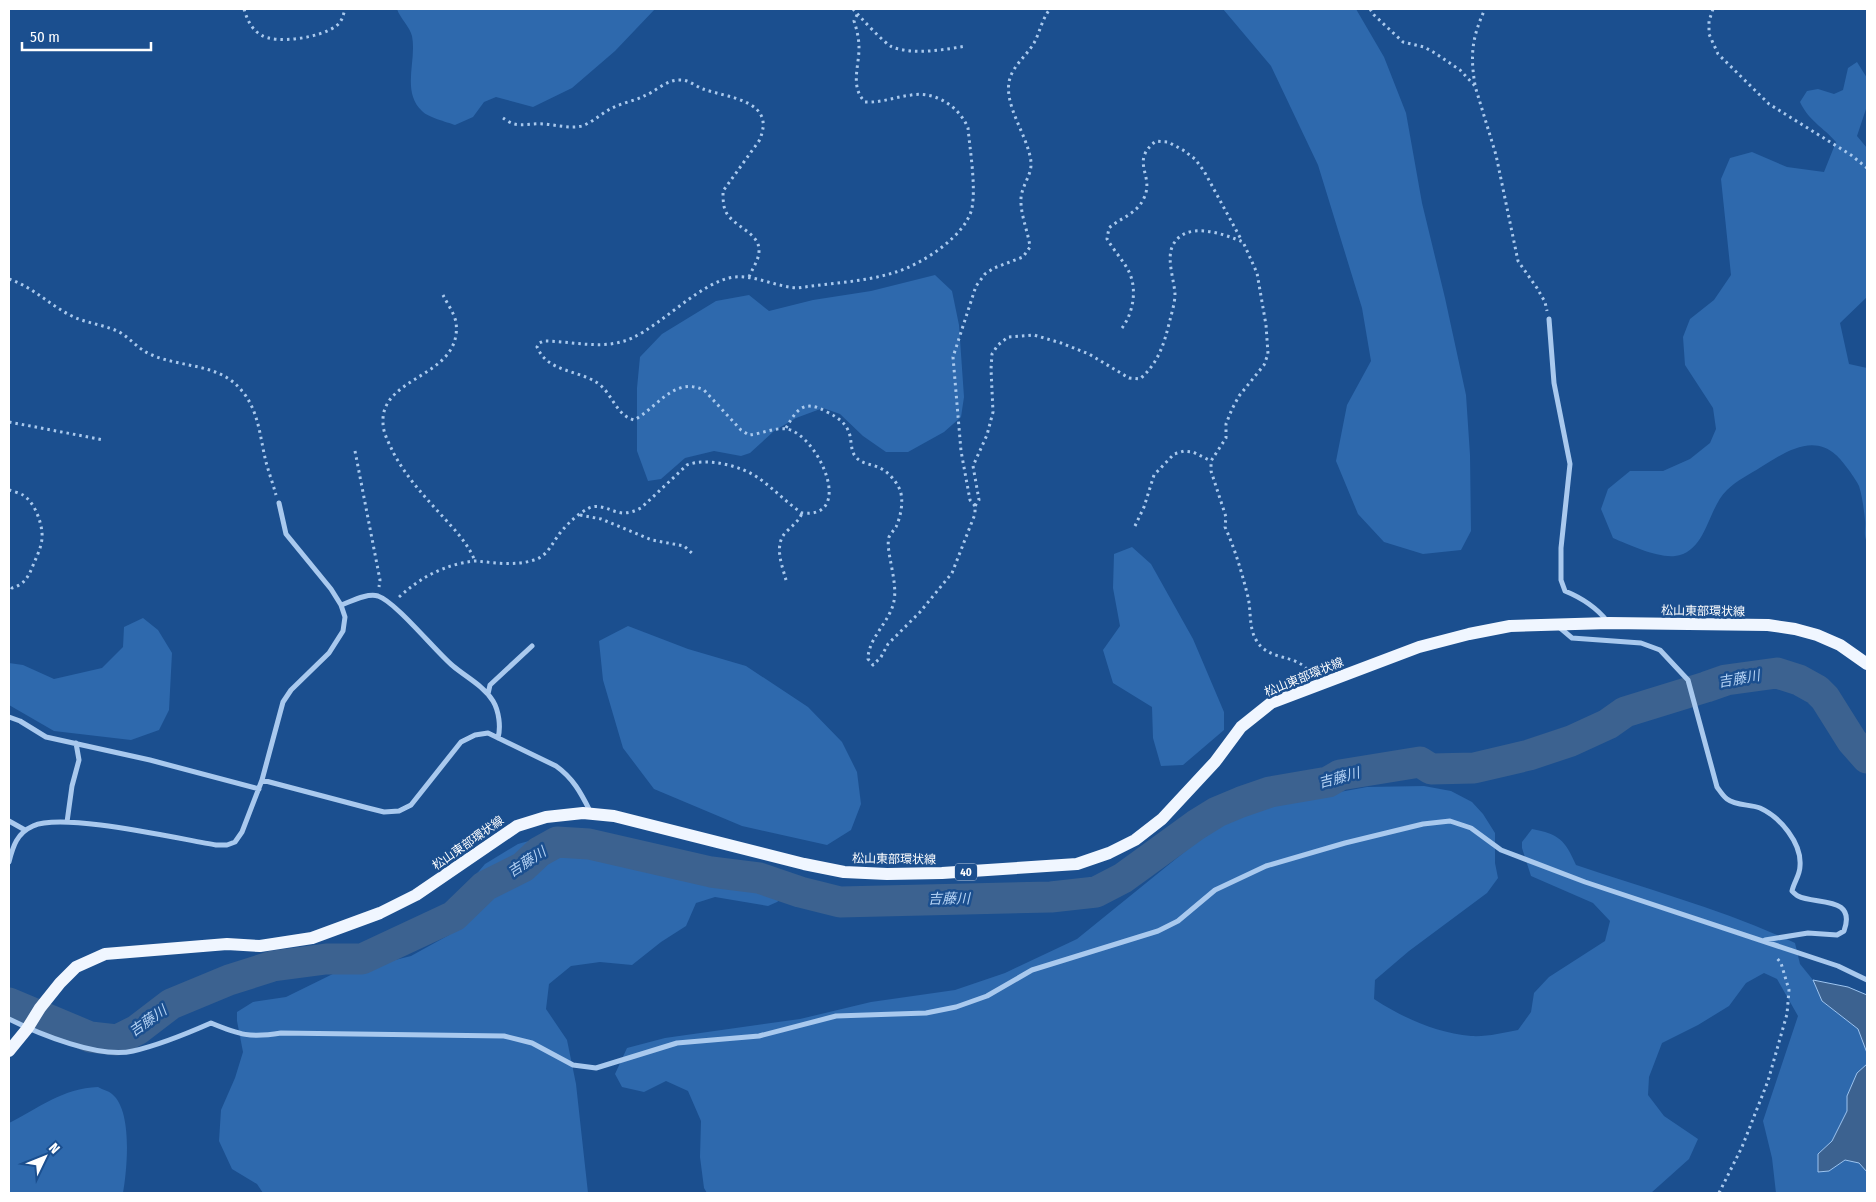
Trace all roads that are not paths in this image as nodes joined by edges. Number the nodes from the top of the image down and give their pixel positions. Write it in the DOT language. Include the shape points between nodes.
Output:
graph roads {
  1 [pos="1548,319"];
  2 [pos="279,503"];
  3 [pos="341,605"];
  4 [pos="1608,623"];
  5 [pos="1557,625"];
  6 [pos="532,646"];
  7 [pos="1867,664"];
  8 [pos="488,694"];
  9 [pos="9,717"];
  10 [pos="498,738"];
  11 [pos="76,743"];
  12 [pos="262,780"];
  13 [pos="258,789"];
  14 [pos="591,814"];
  15 [pos="9,821"];
  16 [pos="67,822"];
  17 [pos="25,830"];
  18 [pos="9,862"];
  19 [pos="1763,941"];
  20 [pos="1867,980"];
  21 [pos="9,1019"];
  22 [pos="28,1027"];
  23 [pos="9,1051"];
  1 -- 4 [label="street" via="1554,383 1570,464 1561,580 1565,591 1598,610"];
  2 -- 3 [label="street" via="286,534"];
  3 -- 8 [label="street" via="378,596 391,604 452,665"];
  3 -- 12 [label="street" via="345,617 337,642 282,702"];
  4 -- 5 [label="main road, 松山東部環状線 / 40"];
  4 -- 7 [label="main road, 松山東部環状線 / 40" via="1768,625 1795,629 1840,645"];
  5 -- 14 [label="main road, 松山東部環状線 / 40" via="1510,626 1419,647 1271,703 1241,727 1162,819 1135,840 1077,864 942,873 844,872 660,826"];
  5 -- 19 [label="street" via="1572,638 1641,643 1660,650 1688,680 1717,787 1727,800 1760,808 1781,823 1792,836 1801,864 1792,891 1799,897 1840,906 1845,914 1847,924 1837,935 1808,933"];
  6 -- 8 [label="street" via="490,685"];
  8 -- 10 [label="street" via="495,703 500,730"];
  9 -- 11 [label="street" via="46,737"];
  10 -- 12 [label="street" via="488,733 461,742 411,805 399,811 384,812"];
  10 -- 14 [label="street" via="565,773 581,792"];
  11 -- 13 [label="street"];
  11 -- 16 [label="street" via="79,760"];
  12 -- 13 [label="street"];
  13 -- 16 [label="street" via="242,832 235,842 227,845"];
  14 -- 22 [label="main road, 松山東部環状線 / 40" via="546,817 517,826 416,895 312,938 260,946 227,944 105,954 76,967"];
  15 -- 17 [label="street"];
  16 -- 17 [label="street" via="52,821"];
  17 -- 18 [label="street" via="17,838"];
  19 -- 20 [label="street" via="1838,966"];
  19 -- 22 [label="street" via="1501,850 1471,828 1450,821 1423,824 1345,843 1266,866 1215,890 1178,921 1158,931 1032,970 987,996 956,1007 926,1012 836,1016 759,1036 678,1044 596,1068 573,1065 532,1043 504,1036 281,1033 259,1037 237,1034 212,1023 131,1052 108,1052 83,1048"];
  21 -- 22 [label="street"];
  22 -- 23 [label="main road, 松山東部環状線 / 40"];
}
